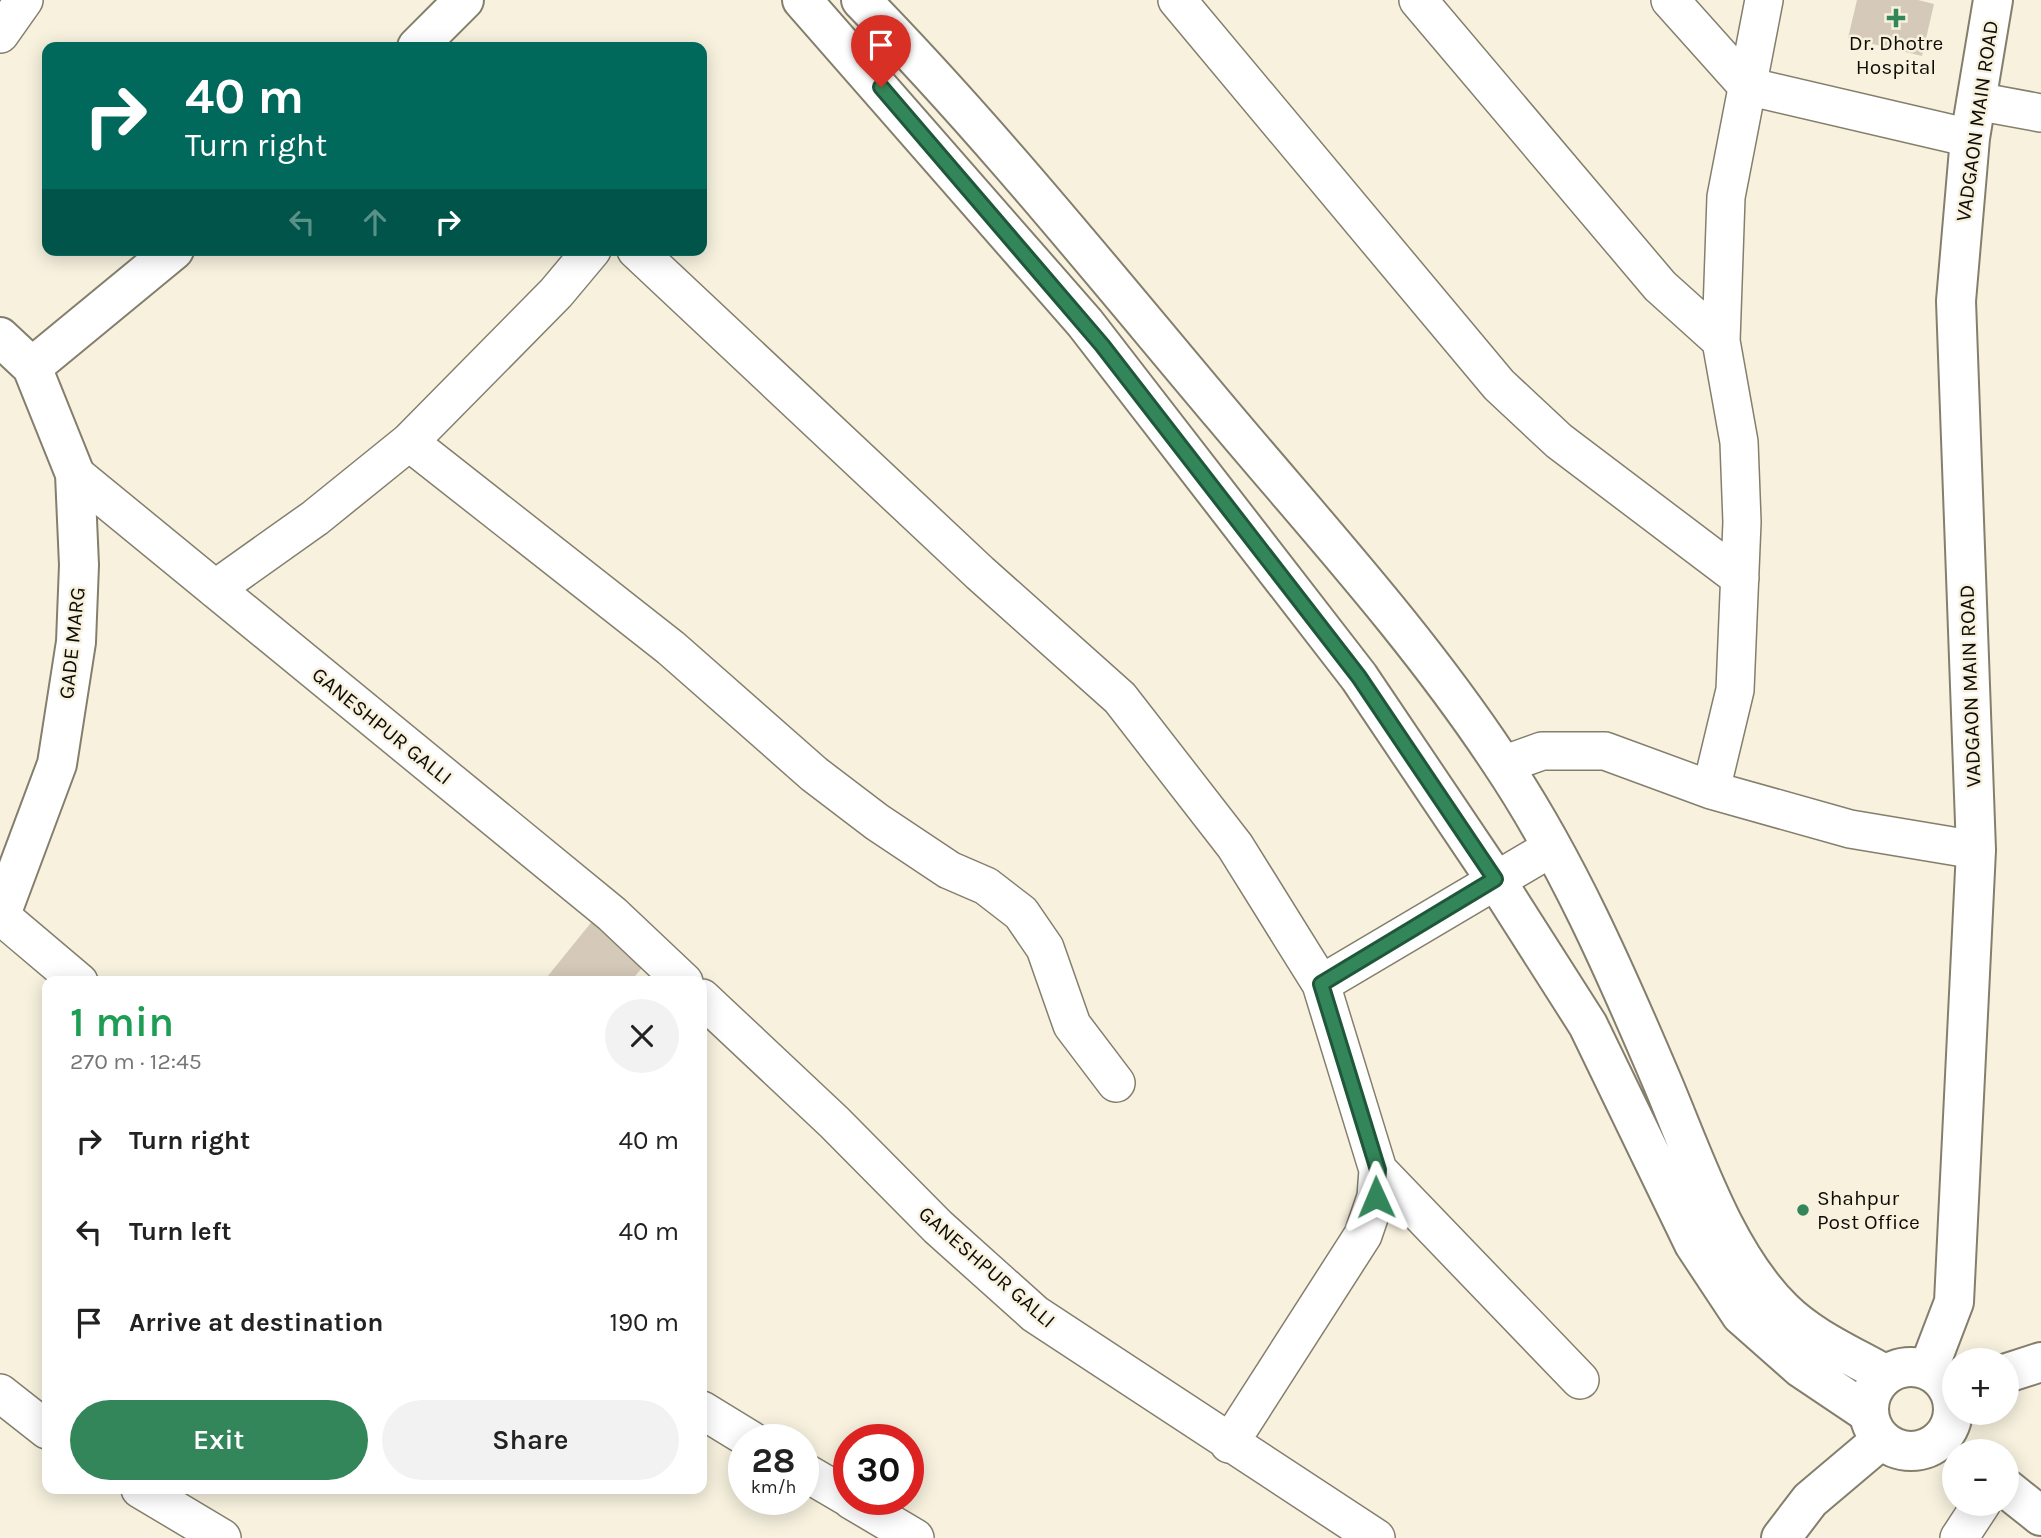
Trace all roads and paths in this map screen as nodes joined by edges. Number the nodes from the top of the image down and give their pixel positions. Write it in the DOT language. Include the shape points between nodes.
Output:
graph roads {
  1 [pos="24,0"];
  2 [pos="464,0"];
  3 [pos="802,0"];
  4 [pos="861,0"];
  5 [pos="1177,0"];
  6 [pos="1418,0"];
  7 [pos="1670,0"];
  8 [pos="1764,0"];
  9 [pos="1993,0"];
  10 [pos="0,34"];
  11 [pos="427,42"];
  12 [pos="1747,86"];
  13 [pos="2041,113"];
  14 [pos="1973,119"];
  15 [pos="167,256"];
  16 [pos="587,256"];
  17 [pos="642,256"];
  18 [pos="0,337"];
  19 [pos="1721,341"];
  20 [pos="32,366"];
  21 [pos="409,442"];
  22 [pos="75,474"];
  23 [pos="1740,578"];
  24 [pos="215,589"];
  25 [pos="1503,765"];
  26 [pos="1711,790"];
  27 [pos="1551,848"];
  28 [pos="1976,850"];
  29 [pos="1495,879"];
  30 [pos="1,917"];
  31 [pos="72,976"];
  32 [pos="678,976"];
  33 [pos="1321,984"];
  34 [pos="707,1003"];
  35 [pos="1115,1083"];
  36 [pos="1378,1170"];
  37 [pos="1948,1348"];
  38 [pos="2041,1362"];
  39 [pos="2019,1369"];
  40 [pos="1886,1374"];
  41 [pos="1580,1380"];
  42 [pos="1942,1382"];
  43 [pos="0,1393"];
  44 [pos="707,1413"];
  45 [pos="42,1426"];
  46 [pos="728,1426"];
  47 [pos="1875,1427"];
  48 [pos="1942,1443"];
  49 [pos="1229,1444"];
  50 [pos="148,1494"];
  51 [pos="2019,1499"];
  52 [pos="872,1515"];
  53 [pos="1973,1516"];
  54 [pos="2041,1516"];
  55 [pos="898,1534"];
  56 [pos="222,1538"];
  57 [pos="1376,1538"];
  58 [pos="1781,1538"];
  59 [pos="1959,1538"];
  1 -- 10 [label="street"];
  2 -- 11 [label="street"];
  3 -- 29 [label="street" via="1085,323 1359,677"];
  4 -- 25 [label="street" via="1094,262 1386,609 1439,673"];
  5 -- 23 [label="street" via="1499,385 1559,441"];
  6 -- 19 [label="street" via="1660,286"];
  7 -- 12 [label="street"];
  8 -- 12 [label="street"];
  9 -- 14 [label="street, VADGAON MAIN ROAD"];
  12 -- 14 [label="street"];
  12 -- 19 [label="street" via="1726,197"];
  13 -- 14 [label="street"];
  14 -- 28 [label="street, VADGAON MAIN ROAD" via="1956,301"];
  15 -- 20 [label="street"];
  16 -- 21 [label="street"];
  17 -- 33 [label="street" via="1120,698 1235,846"];
  18 -- 20 [label="street"];
  19 -- 23 [label="street" via="1739,442"];
  20 -- 22 [label="street, GADE MARG"];
  21 -- 24 [label="street"];
  21 -- 35 [label="street" via="671,648 814,774 948,870 986,886 1021,914 1045,948 1072,1025"];
  22 -- 24 [label="street, GANESHPUR GALLI"];
  22 -- 30 [label="street, GADE MARG" via="76,642 57,764"];
  23 -- 26 [label="street" via="1735,690"];
  24 -- 32 [label="street, GANESHPUR GALLI" via="612,914"];
  25 -- 26 [label="street" via="1542,751 1605,751"];
  25 -- 27 [label="street"];
  26 -- 28 [label="street" via="1850,829"];
  27 -- 29 [label="street"];
  27 -- 40 [label="street" via="1622,987 1721,1218 1754,1274 1783,1310 1820,1338"];
  28 -- 37 [label="street, VADGAON MAIN ROAD"];
  29 -- 33 [label="street"];
  29 -- 47 [label="street" via="1588,1025 1693,1244 1741,1315"];
  30 -- 31 [label="street"];
  33 -- 36 [label="street"];
  34 -- 49 [label="street, GANESHPUR GALLI" via="938,1227 1035,1314"];
  36 -- 41 [label="street"];
  36 -- 49 [label="street" via="1376,1197 1363,1235"];
  38 -- 39 [label="street"];
  40 -- 42 [label="street" via="1899,1368"];
  40 -- 47 [label="street" via="1869,1398"];
  43 -- 45 [label="street"];
  44 -- 46 [label="street"];
  47 -- 48 [label="street" via="1908,1452"];
  47 -- 58 [label="street"];
  49 -- 57 [label="street, GANESHPUR GALLI"];
  50 -- 56 [label="street"];
  51 -- 54 [label="street"];
  52 -- 55 [label="street"];
  53 -- 59 [label="street"];
}
